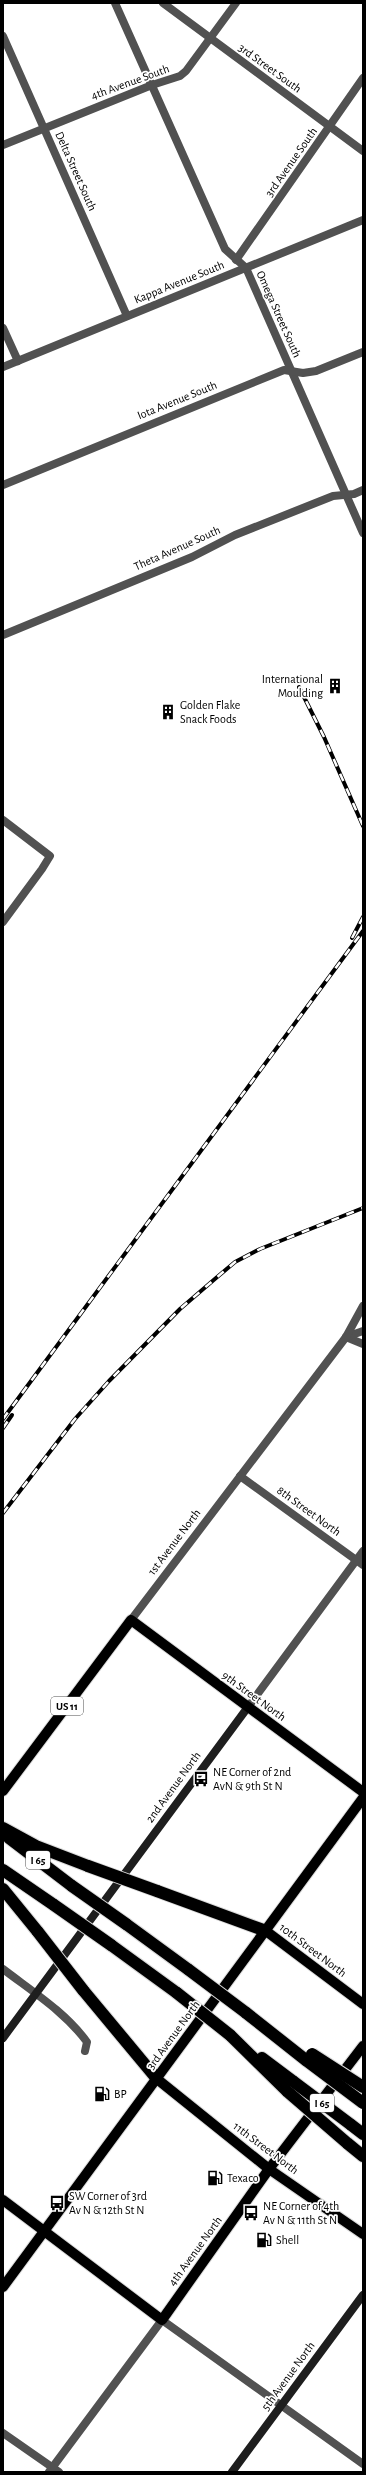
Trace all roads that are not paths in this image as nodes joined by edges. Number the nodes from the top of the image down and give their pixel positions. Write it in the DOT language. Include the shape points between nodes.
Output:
graph roads {
  1 [pos="115,3"];
  2 [pos="164,3"];
  3 [pos="236,3"];
  4 [pos="3,36"];
  5 [pos="210,39"];
  6 [pos="363,78"];
  7 [pos="152,85"];
  8 [pos="330,126"];
  9 [pos="44,128"];
  10 [pos="3,145"];
  11 [pos="363,151"];
  12 [pos="363,220"];
  13 [pos="236,260"];
  14 [pos="246,268"];
  15 [pos="127,316"];
  16 [pos="3,328"];
  17 [pos="363,352"];
  18 [pos="18,361"];
  19 [pos="3,367"];
  20 [pos="292,371"];
  21 [pos="3,486"];
  22 [pos="363,490"];
  23 [pos="345,495"];
  24 [pos="363,533"];
  25 [pos="3,635"];
  26 [pos="3,820"];
  27 [pos="3,922"];
  28 [pos="363,1306"];
  29 [pos="363,1331"];
  30 [pos="346,1337"];
  31 [pos="363,1344"];
  32 [pos="240,1476"];
  33 [pos="363,1551"];
  34 [pos="360,1563"];
  35 [pos="131,1620"];
  36 [pos="248,1707"];
  37 [pos="3,1791"];
  38 [pos="363,1792"];
  39 [pos="363,1798"];
  40 [pos="5,1832"];
  41 [pos="3,1870"];
  42 [pos="3,1889"];
  43 [pos="266,1931"];
  44 [pos="3,1969"];
  45 [pos="36,1994"];
  46 [pos="363,2004"];
  47 [pos="3,2038"];
  48 [pos="363,2046"];
  49 [pos="86,2051"];
  50 [pos="310,2058"];
  51 [pos="157,2079"];
  52 [pos="291,2087"];
  53 [pos="363,2087"];
  54 [pos="363,2103"];
  55 [pos="363,2134"];
  56 [pos="363,2156"];
  57 [pos="269,2169"];
  58 [pos="3,2200"];
  59 [pos="45,2230"];
  60 [pos="363,2234"];
  61 [pos="3,2286"];
  62 [pos="363,2295"];
  63 [pos="162,2320"];
  64 [pos="282,2405"];
  65 [pos="3,2433"];
  66 [pos="363,2464"];
  67 [pos="53,2470"];
  68 [pos="232,2472"];
  1 -- 7 [label="street, Omega Street South"];
  2 -- 5 [label="street, 3rd Street South"];
  3 -- 5 [label="street, 4th Avenue South"];
  4 -- 9 [label="street, Delta Street South"];
  5 -- 7 [label="street, 4th Avenue South" via="184,74"];
  5 -- 8 [label="street, 3rd Street South"];
  6 -- 8 [label="street, 3rd Avenue South"];
  7 -- 9 [label="street, 4th Avenue South"];
  7 -- 13 [label="street, Omega Street South" via="225,249"];
  8 -- 11 [label="street, 3rd Street South"];
  8 -- 13 [label="street, 3rd Avenue South"];
  9 -- 10 [label="street, 4th Avenue South"];
  9 -- 15 [label="street, Delta Street South"];
  12 -- 14 [label="street, Kappa Avenue South"];
  13 -- 14 [label="street, Omega Street South"];
  14 -- 15 [label="street, Kappa Avenue South"];
  14 -- 20 [label="street, Omega Street South"];
  15 -- 18 [label="street, Kappa Avenue South"];
  16 -- 18 [label="street"];
  17 -- 20 [label="street, Iota Avenue South" via="316,371"];
  18 -- 19 [label="street, Kappa Avenue South"];
  20 -- 21 [label="street, Iota Avenue South" via="284,370"];
  20 -- 23 [label="street, Omega Street South"];
  22 -- 23 [label="street, Theta Avenue South"];
  23 -- 24 [label="street, Omega Street South"];
  23 -- 25 [label="street, Theta Avenue South" via="333,496 235,535 192,557"];
  26 -- 27 [label="street" via="50,856"];
  28 -- 30 [label="street, 1st Avenue North"];
  29 -- 30 [label="street"];
  30 -- 31 [label="street"];
  30 -- 32 [label="street, 1st Avenue North"];
  32 -- 34 [label="street, 8th Street North"];
  32 -- 35 [label="street, 1st Avenue North"];
  33 -- 34 [label="street, 2nd Avenue North"];
  34 -- 36 [label="street, 2nd Avenue North"];
  35 -- 36 [label="main road, 9th Street North"];
  35 -- 37 [label="main road, 1st Avenue North / US 11"];
  36 -- 38 [label="main road, 9th Street North"];
  36 -- 45 [label="main road, 2nd Avenue North"];
  39 -- 43 [label="main road, 3rd Avenue North"];
  40 -- 43 [label="highway, bridge" via="88,1866"];
  40 -- 50 [label="highway, I 65, bridge" via="72,1886 259,2024"];
  41 -- 52 [label="highway, I 65, bridge" via="177,1993"];
  42 -- 51 [label="highway, bridge"];
  43 -- 46 [label="main road, 10th Street North"];
  43 -- 51 [label="main road, 3rd Avenue North"];
  44 -- 45 [label="street"];
  45 -- 47 [label="main road, 2nd Avenue North"];
  45 -- 49 [label="street" via="78,2030 87,2042"];
  48 -- 57 [label="main road, 4th Avenue North"];
  50 -- 53 [label="highway, bridge"];
  50 -- 54 [label="highway, I 65, bridge"];
  51 -- 57 [label="main road, 11th Street North"];
  51 -- 59 [label="main road, 3rd Avenue North"];
  52 -- 55 [label="highway, I 65, bridge"];
  52 -- 56 [label="highway, bridge"];
  57 -- 60 [label="main road, 11th Street North"];
  57 -- 63 [label="main road, 4th Avenue North"];
  58 -- 59 [label="main road"];
  59 -- 61 [label="main road, 3rd Avenue North"];
  59 -- 63 [label="main road"];
  62 -- 64 [label="main road, 5th Avenue North"];
  63 -- 64 [label="street"];
  63 -- 67 [label="street, 4th Avenue North"];
  64 -- 66 [label="street"];
  64 -- 68 [label="main road, 5th Avenue North"];
  65 -- 67 [label="street"];
}
